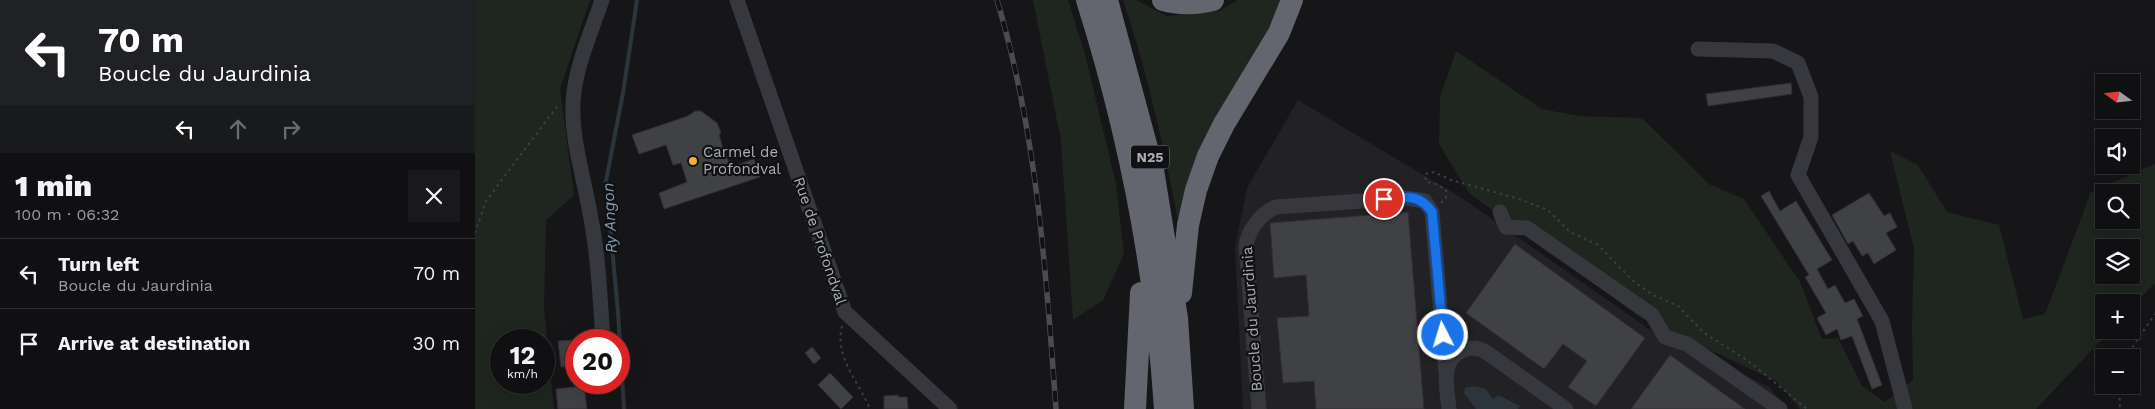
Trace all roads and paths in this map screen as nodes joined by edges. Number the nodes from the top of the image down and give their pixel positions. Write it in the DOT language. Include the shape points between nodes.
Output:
graph roads {
  1 [pos="602,0"];
  2 [pos="737,0"];
  3 [pos="1087,0"];
  4 [pos="1107,0"];
  5 [pos="1163,0"];
  6 [pos="1213,0"];
  7 [pos="1292,0"];
  8 [pos="1698,49"];
  9 [pos="575,83"];
  10 [pos="1501,212"];
  11 [pos="475,233"];
  12 [pos="1146,240"];
  13 [pos="845,312"];
  14 [pos="2155,314"];
  15 [pos="1177,318"];
  16 [pos="602,329"];
  17 [pos="2131,349"];
  18 [pos="1446,373"];
  19 [pos="1542,392"];
  20 [pos="2120,394"];
  21 [pos="870,409"];
  22 [pos="950,409"];
  23 [pos="1135,409"];
  24 [pos="1165,409"];
  25 [pos="1183,409"];
  26 [pos="1259,409"];
  27 [pos="1449,409"];
  28 [pos="1543,409"];
  29 [pos="1566,409"];
  30 [pos="1780,409"];
  31 [pos="1905,409"];
  32 [pos="2121,409"];
  1 -- 9 [label="street"];
  2 -- 13 [label="street, Rue de Profondval"];
  3 -- 12 [label="highway, N25" via="1131,159"];
  4 -- 15 [label="highway, N25" via="1153,170"];
  5 -- 6 [label="highway" via="1198,4"];
  7 -- 15 [label="highway" via="1279,33 1208,156 1188,225"];
  8 -- 31 [label="street" via="1773,51 1799,63 1811,97 1811,137 1798,175 1882,320"];
  9 -- 11 [label="path" via="487,201"];
  9 -- 16 [label="street" via="575,129 592,222"];
  10 -- 30 [label="street" via="1504,230 1527,228 1652,315 1661,342 1687,344"];
  12 -- 23 [label="highway" via="1141,271"];
  12 -- 24 [label="highway, N25"];
  13 -- 21 [label="path" via="840,332 842,352"];
  13 -- 22 [label="street"];
  14 -- 17 [label="path"];
  15 -- 25 [label="highway, N25"];
  18 -- 19 [label="street" via="1450,360 1458,352 1468,348 1479,349"];
  18 -- 26 [label="street, Boucle du Jaurdinia" via="1432,212 1425,202 1405,198 1276,207 1268,210 1247,235 1246,246"];
  18 -- 27 [label="street, Boucle du Jaurdinia"];
  19 -- 28 [label="street"];
  19 -- 29 [label="street"];
  20 -- 32 [label="path"];
}
